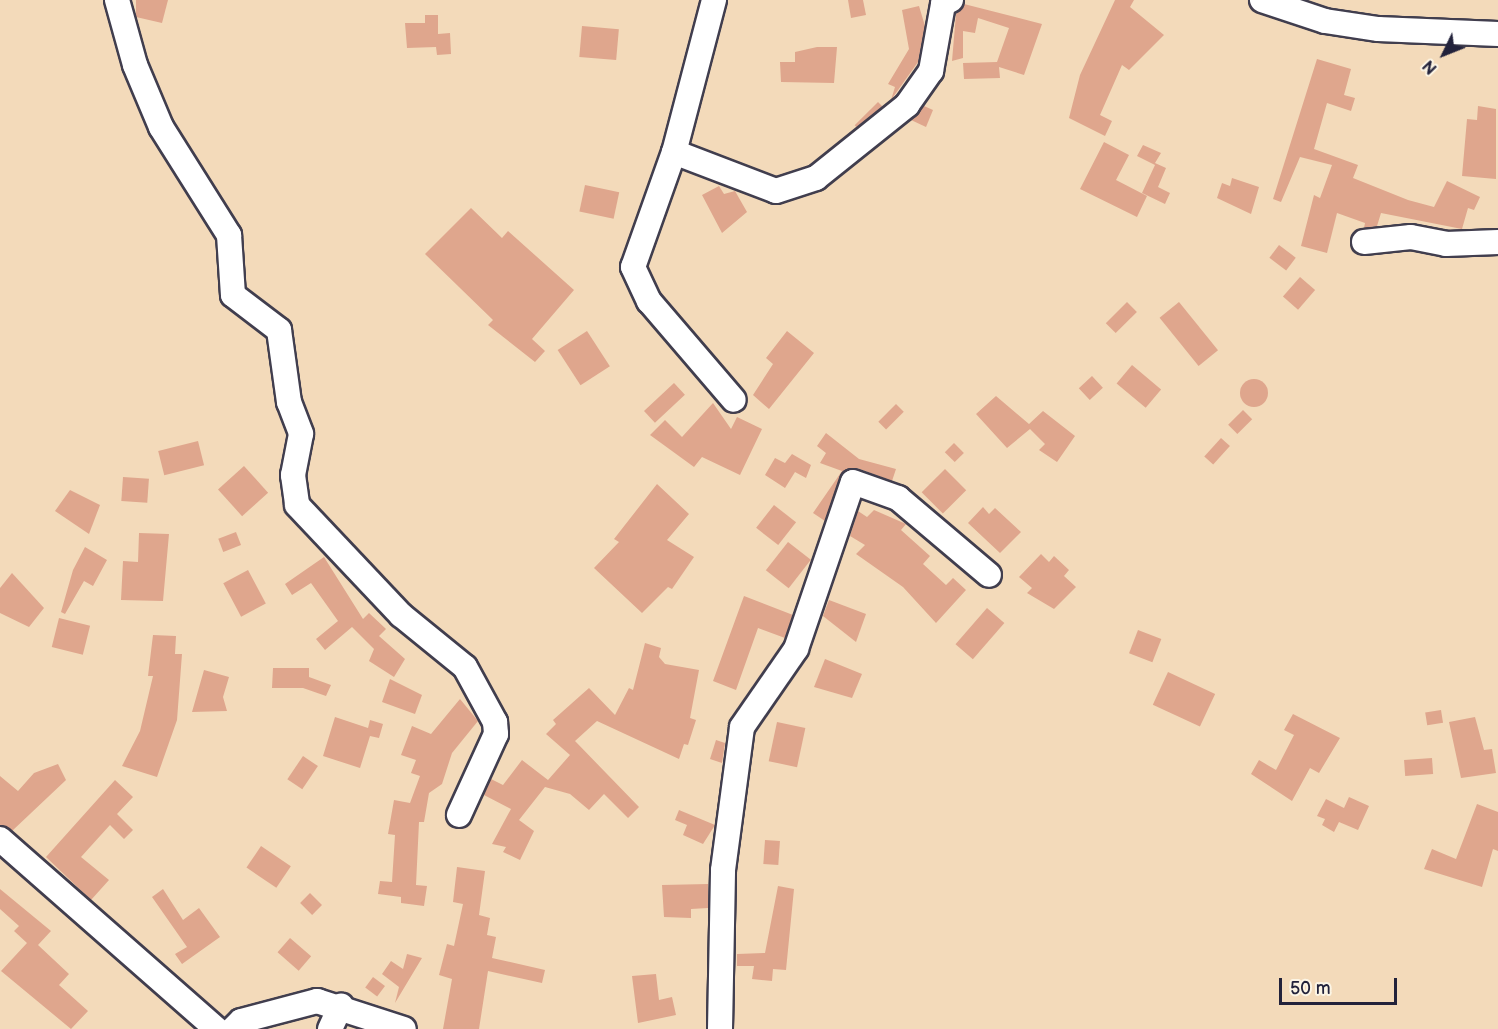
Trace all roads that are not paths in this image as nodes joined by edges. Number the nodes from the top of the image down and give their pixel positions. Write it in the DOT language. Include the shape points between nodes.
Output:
graph roads {
  1 [pos="117,0"];
  2 [pos="714,0"];
  3 [pos="951,0"];
  4 [pos="1262,0"];
  5 [pos="1498,34"];
  6 [pos="674,152"];
  7 [pos="1364,242"];
  8 [pos="1498,243"];
  9 [pos="734,400"];
  10 [pos="989,575"];
  11 [pos="459,815"];
  12 [pos="0,838"];
  13 [pos="341,1005"];
  14 [pos="216,1029"];
  15 [pos="233,1029"];
  16 [pos="330,1029"];
  17 [pos="404,1029"];
  18 [pos="720,1029"];
  1 -- 11 [label="street" via="135,65 161,127 229,235 233,295 279,330 289,402 301,434 293,475 297,504 401,615 465,667 495,722 496,734"];
  2 -- 6 [label="street"];
  3 -- 6 [label="street" via="944,4 931,71 908,105 816,178 776,190"];
  4 -- 5 [label="street" via="1325,21"];
  6 -- 9 [label="street" via="633,267 649,301"];
  7 -- 8 [label="street" via="1411,237 1446,244"];
  10 -- 18 [label="street" via="898,498 853,482 796,649 742,728 723,870"];
  12 -- 14 [label="street"];
  13 -- 15 [label="street" via="317,1001 241,1021"];
  13 -- 16 [label="street"];
  13 -- 17 [label="street"];
}
